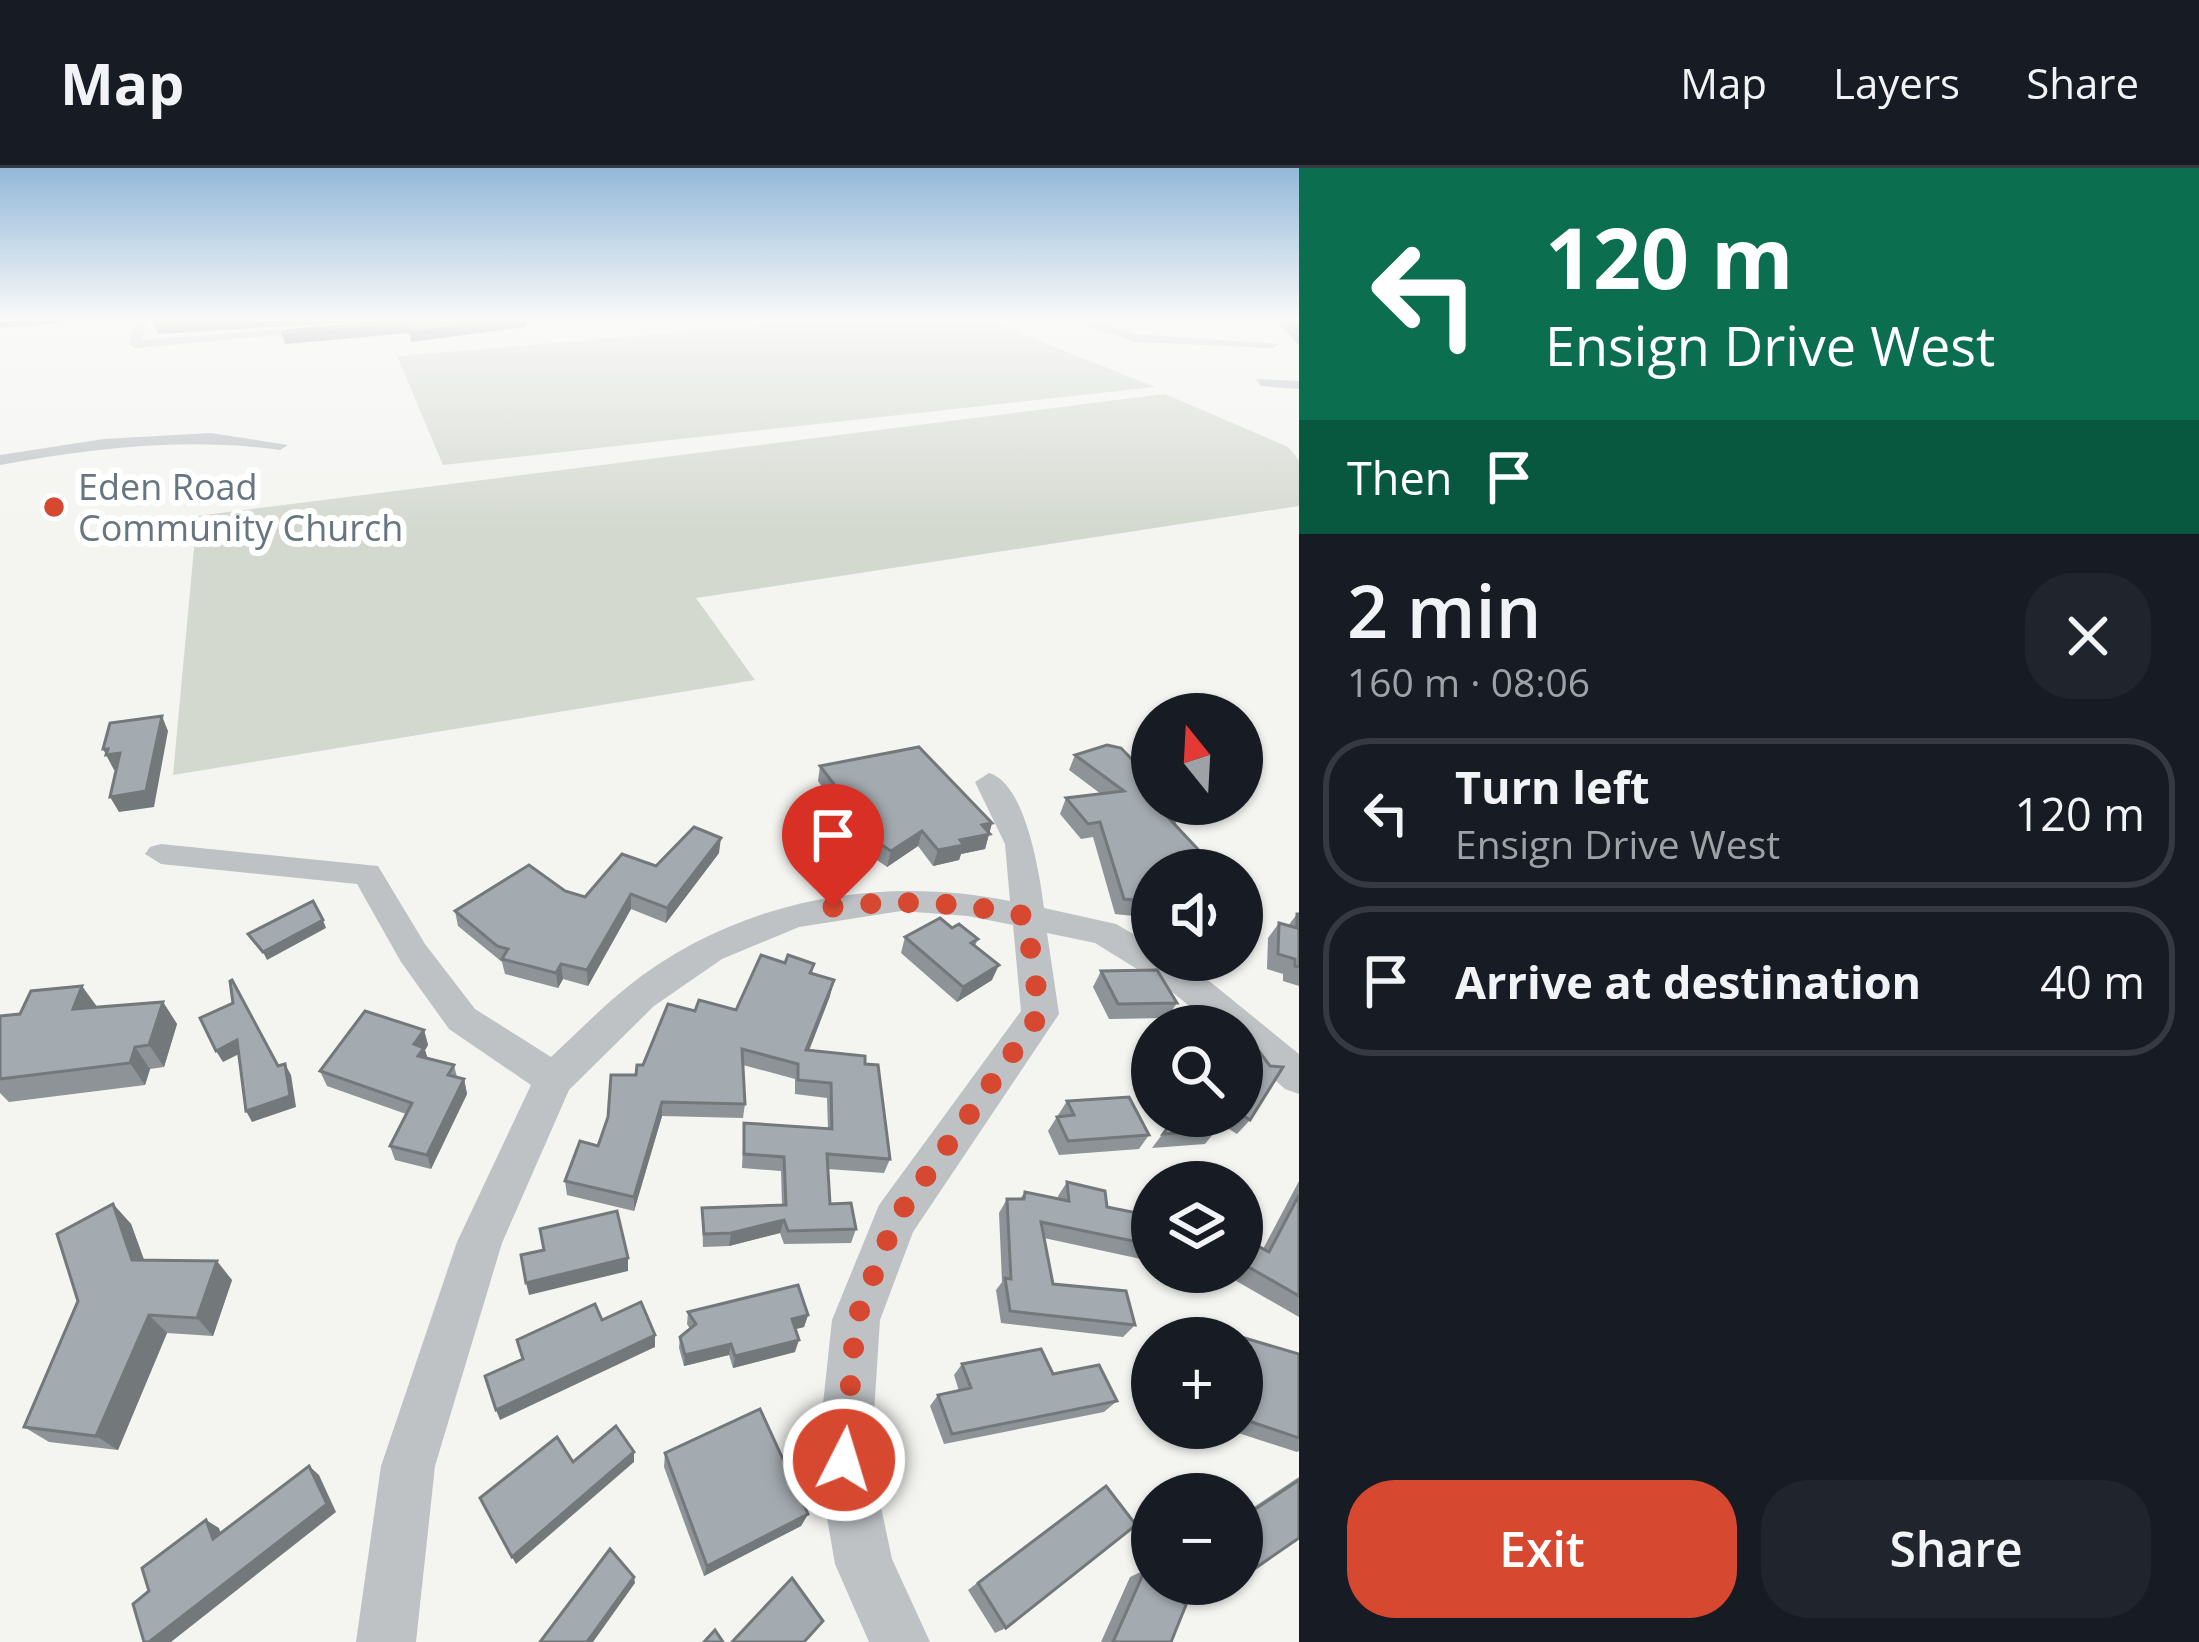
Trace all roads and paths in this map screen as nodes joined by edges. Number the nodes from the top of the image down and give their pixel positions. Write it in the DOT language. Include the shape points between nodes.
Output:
graph roads {
  1 [pos="280,446"];
  2 [pos="0,460"];
  3 [pos="989,782"];
  4 [pos="160,854"];
  5 [pos="1026,916"];
  6 [pos="1214,1005"];
  7 [pos="1263,1046"];
  8 [pos="1299,1077"];
  9 [pos="554,1079"];
  10 [pos="386,1642"];
  11 [pos="900,1642"];
  1 -- 2 [label="street" via="192,437"];
  3 -- 5 [label="street" via="1020,844"];
  4 -- 9 [label="street" via="367,874 462,1019"];
  5 -- 6 [label="street" via="1104,933"];
  5 -- 9 [label="street" via="901,899 793,916 710,950 641,996"];
  5 -- 11 [label="street" via="1040,1014 895,1220 856,1320 844,1460 864,1564"];
  7 -- 8 [label="street"];
  9 -- 10 [label="street" via="480,1242 408,1466"];
}
